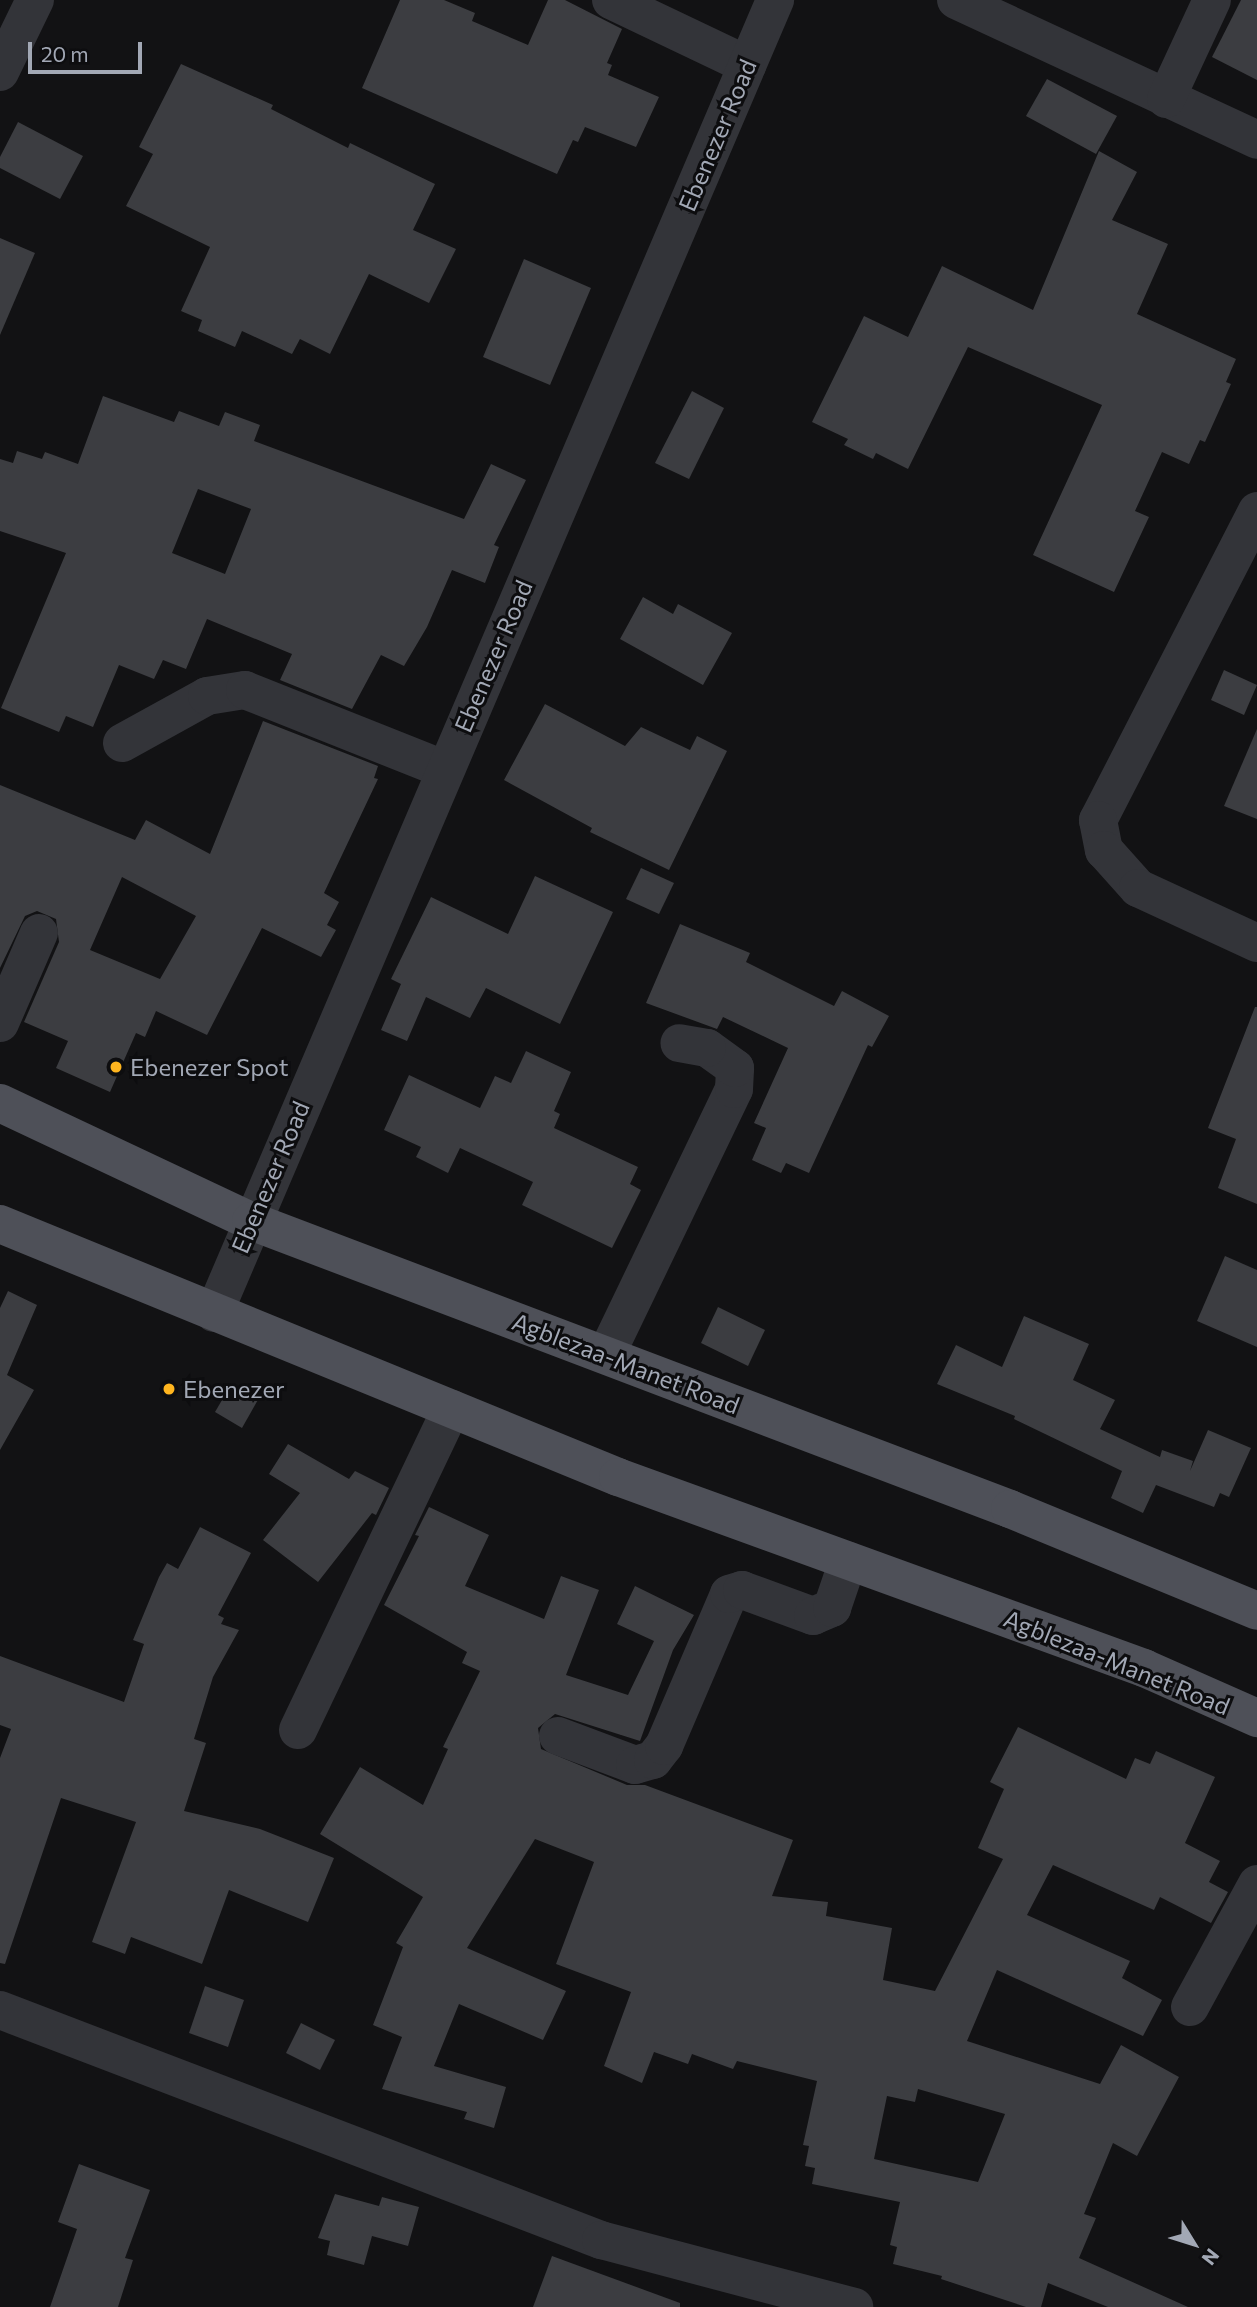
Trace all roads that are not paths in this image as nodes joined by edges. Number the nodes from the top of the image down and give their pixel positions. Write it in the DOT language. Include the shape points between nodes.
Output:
graph roads {
  1 [pos="35,0"];
  2 [pos="611,0"];
  3 [pos="775,0"];
  4 [pos="956,0"];
  5 [pos="1212,0"];
  6 [pos="747,65"];
  7 [pos="0,72"];
  8 [pos="1166,99"];
  9 [pos="1257,140"];
  10 [pos="1257,511"];
  11 [pos="122,743"];
  12 [pos="444,769"];
  13 [pos="40,933"];
  14 [pos="1257,943"];
  15 [pos="0,1023"];
  16 [pos="679,1043"];
  17 [pos="0,1102"];
  18 [pos="251,1221"];
  19 [pos="0,1224"];
  20 [pos="214,1313"];
  21 [pos="606,1356"];
  22 [pos="451,1409"];
  23 [pos="848,1560"];
  24 [pos="1257,1611"];
  25 [pos="1257,1718"];
  26 [pos="298,1730"];
  27 [pos="558,1736"];
  28 [pos="1257,1884"];
  29 [pos="1190,2007"];
  30 [pos="0,2010"];
  31 [pos="848,2306"];
  1 -- 7 [label="street"];
  2 -- 6 [label="street"];
  3 -- 6 [label="street, Ebenezer Road"];
  4 -- 8 [label="street"];
  5 -- 8 [label="street"];
  6 -- 12 [label="street, Ebenezer Road"];
  8 -- 9 [label="street"];
  10 -- 14 [label="street" via="1098,820 1104,850 1138,888"];
  11 -- 12 [label="street" via="207,696 245,690"];
  12 -- 18 [label="street, Ebenezer Road"];
  13 -- 15 [label="street"];
  16 -- 21 [label="street" via="707,1048 735,1068 734,1089"];
  17 -- 18 [label="main road, Agblezaa-Manet Road"];
  18 -- 20 [label="street, Ebenezer Road"];
  18 -- 21 [label="main road, Agblezaa-Manet Road"];
  19 -- 20 [label="main road, Agblezaa-Manet Road"];
  20 -- 22 [label="main road, Agblezaa-Manet Road"];
  21 -- 24 [label="main road, Agblezaa-Manet Road" via="1010,1509"];
  22 -- 23 [label="main road, Agblezaa-Manet Road" via="618,1477"];
  22 -- 26 [label="street"];
  23 -- 25 [label="main road, Agblezaa-Manet Road" via="1144,1668"];
  23 -- 27 [label="street" via="832,1608 813,1616 742,1590 729,1594 664,1746 653,1760 635,1765"];
  28 -- 29 [label="street"];
  30 -- 31 [label="street" via="601,2240"];
}
